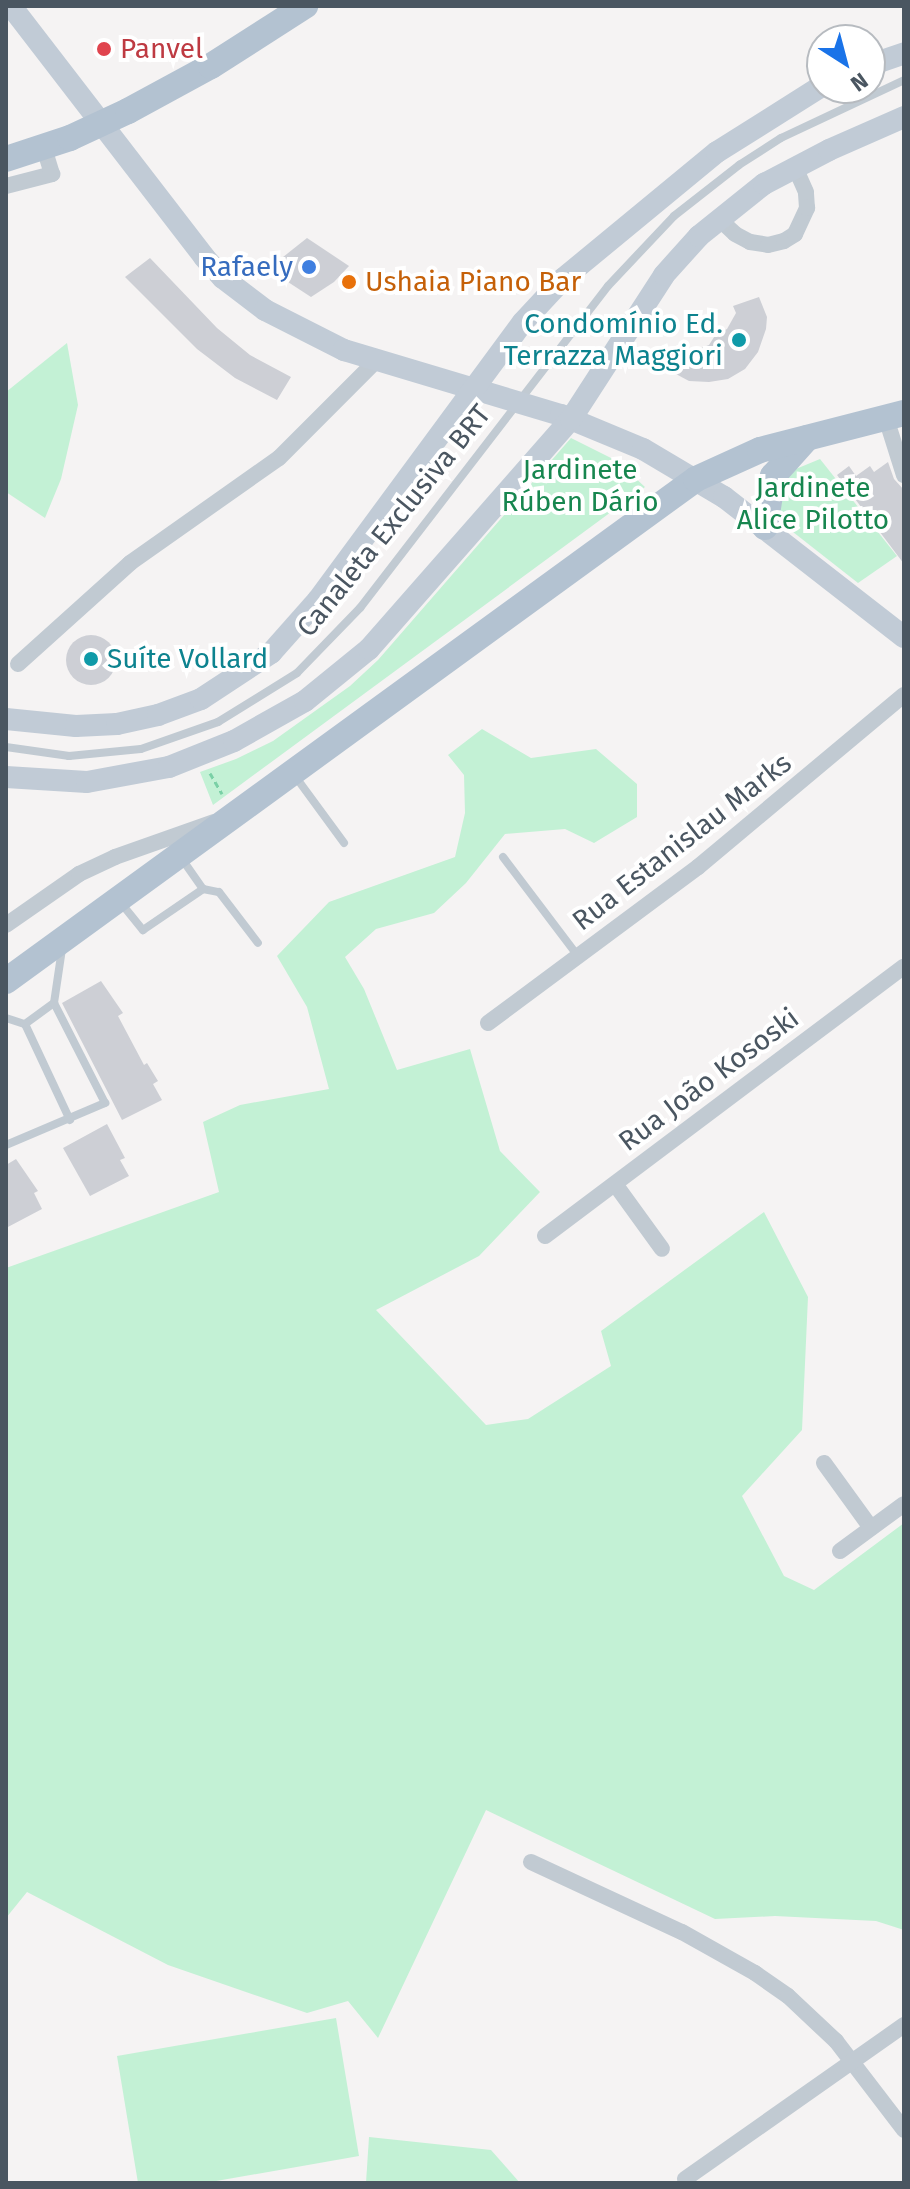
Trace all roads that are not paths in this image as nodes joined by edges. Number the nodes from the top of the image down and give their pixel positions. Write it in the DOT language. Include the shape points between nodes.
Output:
graph roads {
  1 [pos="11,6"];
  2 [pos="305,6"];
  3 [pos="904,80"];
  4 [pos="806,96"];
  5 [pos="904,117"];
  6 [pos="102,124"];
  7 [pos="44,148"];
  8 [pos="6,159"];
  9 [pos="795,167"];
  10 [pos="6,186"];
  11 [pos="718,218"];
  12 [pos="377,360"];
  13 [pos="477,388"];
  14 [pos="895,416"];
  15 [pos="566,417"];
  16 [pos="807,438"];
  17 [pos="904,475"];
  18 [pos="696,479"];
  19 [pos="765,527"];
  20 [pos="904,637"];
  21 [pos="18,664"];
  22 [pos="904,695"];
  23 [pos="6,719"];
  24 [pos="6,747"];
  25 [pos="292,773"];
  26 [pos="6,777"];
  27 [pos="233,815"];
  28 [pos="344,843"];
  29 [pos="179,855"];
  30 [pos="503,857"];
  31 [pos="203,889"];
  32 [pos="118,899"];
  33 [pos="6,925"];
  34 [pos="65,938"];
  35 [pos="258,943"];
  36 [pos="579,956"];
  37 [pos="904,966"];
  38 [pos="6,981"];
  39 [pos="54,1003"];
  40 [pos="6,1018"];
  41 [pos="488,1023"];
  42 [pos="25,1024"];
  43 [pos="70,1120"];
  44 [pos="6,1145"];
  45 [pos="615,1184"];
  46 [pos="545,1236"];
  47 [pos="662,1249"];
  48 [pos="824,1463"];
  49 [pos="904,1504"];
  50 [pos="871,1528"];
  51 [pos="840,1551"];
  52 [pos="531,1862"];
  53 [pos="904,2025"];
  54 [pos="854,2061"];
  55 [pos="904,2130"];
  56 [pos="685,2179"];
  1 -- 6 [label="street"];
  2 -- 6 [label="main road" via="211,66"];
  3 -- 24 [label="lane, Canaleta Exclusiva BRT" via="781,138 674,216 608,286 360,608 297,673 218,722 141,749 69,756"];
  4 -- 13 [label="street" via="717,152 586,257 523,322"];
  5 -- 9 [label="street"];
  6 -- 7 [label="main road"];
  6 -- 12 [label="street" via="223,278 293,327"];
  7 -- 8 [label="main road"];
  7 -- 10 [label="street" via="52,174"];
  9 -- 11 [label="street"];
  9 -- 11 [label="street" via="807,208 795,234 768,245 750,242"];
  11 -- 15 [label="street" via="664,275"];
  12 -- 13 [label="street"];
  12 -- 21 [label="street" via="279,458 130,563"];
  13 -- 15 [label="street"];
  13 -- 23 [label="street" via="318,600 271,653 235,679 172,710 117,724"];
  14 -- 16 [label="main road"];
  14 -- 17 [label="street"];
  15 -- 18 [label="street" via="643,449"];
  15 -- 26 [label="street" via="369,649 305,701 201,756 133,776 87,782"];
  16 -- 18 [label="main road" via="760,450"];
  16 -- 19 [label="main road" via="773,476"];
  18 -- 19 [label="street"];
  18 -- 25 [label="main road"];
  19 -- 20 [label="street"];
  22 -- 36 [label="street, Rua Estanislau Marks" via="698,867"];
  25 -- 27 [label="main road"];
  25 -- 28 [label="lane"];
  27 -- 29 [label="main road"];
  27 -- 33 [label="street" via="115,857 69,880"];
  29 -- 31 [label="lane"];
  29 -- 32 [label="main road"];
  30 -- 36 [label="lane"];
  31 -- 32 [label="lane" via="143,930"];
  31 -- 35 [label="lane" via="219,892"];
  32 -- 34 [label="main road"];
  34 -- 38 [label="main road"];
  34 -- 39 [label="lane"];
  36 -- 41 [label="street, Rua Estanislau Marks"];
  37 -- 45 [label="street, Rua João Kososki"];
  39 -- 42 [label="lane"];
  39 -- 43 [label="lane" via="105,1103"];
  40 -- 42 [label="lane"];
  42 -- 43 [label="lane"];
  43 -- 44 [label="lane"];
  45 -- 46 [label="street, Rua João Kososki"];
  45 -- 47 [label="street"];
  48 -- 50 [label="street"];
  49 -- 50 [label="street"];
  50 -- 51 [label="street"];
  52 -- 54 [label="street" via="656,1919 755,1973 816,2020"];
  53 -- 54 [label="street"];
  54 -- 55 [label="street"];
  54 -- 56 [label="street"];
}
